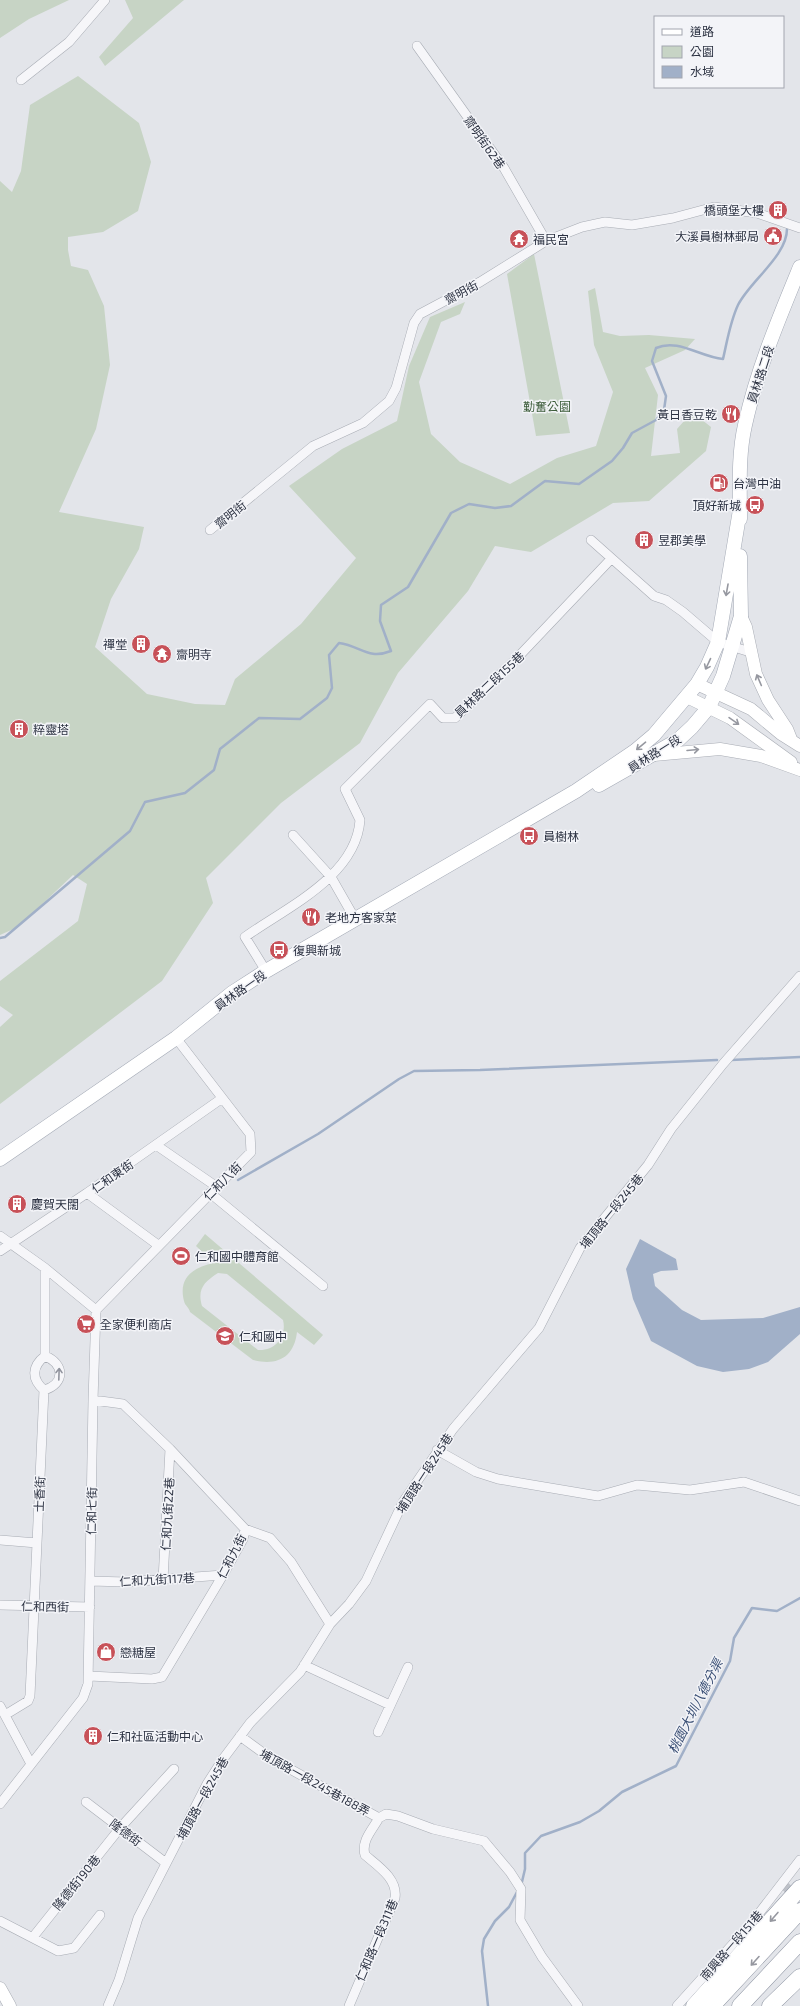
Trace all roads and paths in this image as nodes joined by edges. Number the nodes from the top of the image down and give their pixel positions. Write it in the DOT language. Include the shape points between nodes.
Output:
graph roads {
  1 [pos="105,0"];
  2 [pos="417,46"];
  3 [pos="21,80"];
  4 [pos="800,228"];
  5 [pos="546,241"];
  6 [pos="800,267"];
  7 [pos="740,510"];
  8 [pos="210,530"];
  9 [pos="591,540"];
  10 [pos="611,559"];
  11 [pos="741,616"];
  12 [pos="718,642"];
  13 [pos="733,647"];
  14 [pos="750,652"];
  15 [pos="697,684"];
  16 [pos="715,692"];
  17 [pos="687,697"];
  18 [pos="708,707"];
  19 [pos="795,743"];
  20 [pos="654,755"];
  21 [pos="800,769"];
  22 [pos="576,791"];
  23 [pos="293,835"];
  24 [pos="331,877"];
  25 [pos="355,919"];
  26 [pos="266,971"];
  27 [pos="800,976"];
  28 [pos="176,1038"];
  29 [pos="221,1099"];
  30 [pos="156,1145"];
  31 [pos="0,1159"];
  32 [pos="214,1190"];
  33 [pos="87,1194"];
  34 [pos="0,1236"];
  35 [pos="11,1244"];
  36 [pos="158,1246"];
  37 [pos="0,1251"];
  38 [pos="45,1268"];
  39 [pos="323,1286"];
  40 [pos="96,1310"];
  41 [pos="45,1356"];
  42 [pos="44,1390"];
  43 [pos="93,1400"];
  44 [pos="170,1448"];
  45 [pos="437,1450"];
  46 [pos="800,1501"];
  47 [pos="245,1529"];
  48 [pos="0,1540"];
  49 [pos="37,1542"];
  50 [pos="223,1575"];
  51 [pos="163,1580"];
  52 [pos="90,1581"];
  53 [pos="0,1605"];
  54 [pos="33,1606"];
  55 [pos="90,1607"];
  56 [pos="330,1624"];
  57 [pos="304,1664"];
  58 [pos="408,1667"];
  59 [pos="89,1676"];
  60 [pos="0,1706"];
  61 [pos="390,1706"];
  62 [pos="5,1715"];
  63 [pos="378,1732"];
  64 [pos="240,1736"];
  65 [pos="31,1764"];
  66 [pos="174,1769"];
  67 [pos="86,1802"];
  68 [pos="0,1804"];
  69 [pos="379,1818"];
  70 [pos="120,1828"];
  71 [pos="800,1860"];
  72 [pos="166,1863"];
  73 [pos="800,1888"];
  74 [pos="800,1911"];
  75 [pos="100,1915"];
  76 [pos="0,1921"];
  77 [pos="33,1937"];
  78 [pos="800,1942"];
  79 [pos="800,1977"];
  80 [pos="0,1988"];
  81 [pos="10,2006"];
  82 [pos="108,2006"];
  83 [pos="348,2006"];
  84 [pos="578,2006"];
  85 [pos="677,2006"];
  86 [pos="694,2006"];
  87 [pos="712,2006"];
  88 [pos="740,2006"];
  89 [pos="770,2006"];
  1 -- 3 [label="street" via="69,42"];
  2 -- 5 [label="street, 齋明街62巷" via="504,168"];
  4 -- 5 [label="street, 齋明街" via="756,213 714,207 632,225 604,222 582,227"];
  5 -- 8 [label="street, 齋明街" via="480,282 420,314 414,323 396,388 389,401 363,423 313,446"];
  6 -- 7 [label="main road, 員林路二段" via="758,377 744,426 739,483"];
  7 -- 11 [label="main road, 員林路二段"];
  7 -- 12 [label="main road, 員林路二段, one-way"];
  9 -- 10 [label="street"];
  10 -- 12 [label="street" via="654,596 666,600 683,612"];
  10 -- 24 [label="street, 員林路二段155巷" via="519,656 455,718 443,718 430,704 345,789 360,820 354,842"];
  11 -- 13 [label="main road, 員林路二段"];
  11 -- 14 [label="main road" via="746,627"];
  12 -- 13 [label="street"];
  12 -- 15 [label="main road, 員林路二段, one-way"];
  13 -- 14 [label="street"];
  13 -- 16 [label="main road, 員林路二段"];
  19 -- 14 [label="main road, one-way" via="768,700 756,674"];
  15 -- 16 [label="main road"];
  15 -- 17 [label="main road, 員林路二段"];
  16 -- 18 [label="main road, 員林路一段"];
  16 -- 19 [label="main road" via="752,709"];
  17 -- 18 [label="main road"];
  17 -- 22 [label="main road, 員林路一段, one-way" via="654,735"];
  18 -- 20 [label="main road, 員林路一段" via="678,740"];
  18 -- 21 [label="main road, one-way" via="730,718"];
  20 -- 21 [label="main road, one-way" via="694,750 734,750"];
  20 -- 22 [label="main road, 員林路一段" via="595,787"];
  22 -- 25 [label="main road, 員林路一段"];
  23 -- 24 [label="street"];
  24 -- 25 [label="street"];
  24 -- 26 [label="street" via="312,893 244,937"];
  25 -- 26 [label="main road, 員林路一段"];
  26 -- 28 [label="main road, 員林路一段" via="232,993"];
  27 -- 45 [label="street, 埔頂路一段245巷" via="723,1064 671,1129 648,1165 580,1248 539,1328"];
  28 -- 29 [label="street, 仁和八街"];
  28 -- 31 [label="main road, 員林路一段"];
  29 -- 30 [label="street, 仁和東街"];
  29 -- 32 [label="street, 仁和八街" via="250,1134 252,1143 251,1152"];
  30 -- 32 [label="street"];
  30 -- 33 [label="street, 仁和東街"];
  32 -- 36 [label="street, 仁和八街"];
  32 -- 39 [label="street"];
  33 -- 35 [label="street, 仁和東街"];
  33 -- 36 [label="street"];
  34 -- 35 [label="street"];
  35 -- 37 [label="street, 仁和東街"];
  35 -- 38 [label="street"];
  36 -- 40 [label="street, 仁和八街"];
  38 -- 40 [label="street"];
  38 -- 41 [label="street"];
  40 -- 43 [label="street, 仁和七街"];
  41 -- 42 [label="street" via="34,1370 34,1378"];
  42 -- 41 [label="street, one-way" via="55,1385 60,1374 59,1366 53,1359"];
  42 -- 49 [label="street, 士香街"];
  43 -- 44 [label="street, 仁和九街" via="124,1404"];
  43 -- 52 [label="street, 仁和七街"];
  44 -- 47 [label="street, 仁和九街"];
  44 -- 51 [label="street, 仁和九街22巷"];
  45 -- 46 [label="street" via="476,1472 498,1479 598,1496 637,1486 690,1490 744,1482"];
  45 -- 56 [label="street, 埔頂路一段245巷" via="403,1502 366,1581"];
  47 -- 50 [label="street, 仁和九街" via="243,1539"];
  47 -- 56 [label="street" via="270,1538 291,1562"];
  48 -- 49 [label="street"];
  49 -- 54 [label="street, 士香街"];
  50 -- 51 [label="street, 仁和九街117巷"];
  50 -- 59 [label="street, 仁和九街" via="162,1677 152,1679"];
  51 -- 52 [label="street, 仁和九街117巷"];
  52 -- 55 [label="street, 仁和七街"];
  53 -- 54 [label="street, 仁和西街"];
  54 -- 55 [label="street, 仁和西街"];
  54 -- 62 [label="street, 士香街" via="30,1696 28,1701"];
  55 -- 59 [label="street, 仁和七街"];
  56 -- 57 [label="street, 埔頂路一段245巷"];
  57 -- 61 [label="street"];
  57 -- 64 [label="street, 埔頂路一段245巷" via="300,1672"];
  58 -- 61 [label="street"];
  59 -- 65 [label="street, 仁和七街" via="83,1698"];
  60 -- 62 [label="street"];
  61 -- 63 [label="street"];
  62 -- 65 [label="street"];
  64 -- 69 [label="street, 埔頂路一段245巷188弄" via="270,1758"];
  64 -- 72 [label="street, 埔頂路一段245巷" via="208,1784"];
  65 -- 68 [label="street, 仁和七街"];
  66 -- 70 [label="street, 隆德街190巷"];
  67 -- 70 [label="street, 隆德街"];
  69 -- 83 [label="street, 仁和路一段311巷" via="363,1849 365,1855 393,1882 395,1898"];
  69 -- 84 [label="street, 埔頂路一段245巷188弄" via="386,1814 398,1816 484,1841 520,1886 520,1920 542,1957"];
  70 -- 72 [label="street, 隆德街"];
  70 -- 77 [label="street, 隆德街190巷"];
  71 -- 85 [label="street, 南興路一段151巷" via="750,1925"];
  72 -- 82 [label="street, 埔頂路一段245巷" via="138,1918 119,1980"];
  73 -- 86 [label="highway, one-way"];
  74 -- 87 [label="highway, one-way"];
  75 -- 77 [label="street" via="74,1948 58,1951"];
  76 -- 77 [label="street"];
  78 -- 88 [label="highway"];
  79 -- 89 [label="highway"];
  80 -- 81 [label="main road"];
}
